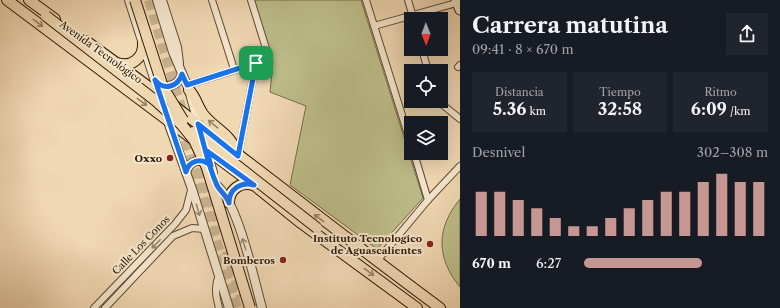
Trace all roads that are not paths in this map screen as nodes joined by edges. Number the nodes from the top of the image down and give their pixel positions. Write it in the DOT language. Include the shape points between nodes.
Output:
graph roads {
  1 [pos="7,0"];
  2 [pos="28,0"];
  3 [pos="129,0"];
  4 [pos="135,0"];
  5 [pos="157,0"];
  6 [pos="163,0"];
  7 [pos="212,0"];
  8 [pos="251,0"];
  9 [pos="366,0"];
  10 [pos="408,0"];
  11 [pos="458,4"];
  12 [pos="412,12"];
  13 [pos="430,12"];
  14 [pos="404,19"];
  15 [pos="374,26"];
  16 [pos="143,43"];
  17 [pos="116,63"];
  18 [pos="256,63"];
  19 [pos="234,69"];
  20 [pos="182,72"];
  21 [pos="155,80"];
  22 [pos="188,87"];
  23 [pos="160,96"];
  24 [pos="447,108"];
  25 [pos="460,119"];
  26 [pos="168,121"];
  27 [pos="404,122"];
  28 [pos="198,124"];
  29 [pos="207,151"];
  30 [pos="237,155"];
  31 [pos="416,160"];
  32 [pos="211,166"];
  33 [pos="460,166"];
  34 [pos="186,172"];
  35 [pos="216,185"];
  36 [pos="254,185"];
  37 [pos="192,189"];
  38 [pos="428,200"];
  39 [pos="229,203"];
  40 [pos="204,229"];
  41 [pos="377,261"];
  42 [pos="356,262"];
  43 [pos="218,275"];
  44 [pos="94,308"];
  45 [pos="105,308"];
  46 [pos="220,308"];
  47 [pos="229,308"];
  48 [pos="250,308"];
  49 [pos="254,308"];
  50 [pos="262,308"];
  51 [pos="417,308"];
  52 [pos="440,308"];
  1 -- 26 [label="main road, Avenida Tecnológico, one-way"];
  2 -- 17 [label="main road, Avenida Tecnológico"];
  2 -- 48 [label="main road, bridge" via="156,101 194,140 207,168"];
  3 -- 16 [label="street"];
  4 -- 42 [label="main road, bridge" via="163,87 183,120 202,140 352,255"];
  5 -- 20 [label="street"];
  6 -- 20 [label="street" via="178,47"];
  7 -- 19 [label="street"];
  8 -- 18 [label="street" via="268,55"];
  9 -- 15 [label="street"];
  10 -- 12 [label="street"];
  11 -- 13 [label="street"];
  14 -- 15 [label="street"];
  15 -- 27 [label="street"];
  16 -- 17 [label="main road" via="143,51 137,60 127,65"];
  16 -- 21 [label="street"];
  17 -- 23 [label="main road, Avenida Tecnológico"];
  18 -- 19 [label="street"];
  18 -- 30 [label="street"];
  19 -- 22 [label="street"];
  20 -- 21 [label="street" via="180,80 171,86 162,86"];
  20 -- 22 [label="street"];
  21 -- 23 [label="street"];
  22 -- 28 [label="street"];
  30 -- 22 [label="main road, one-way" via="229,137 206,118"];
  23 -- 26 [label="street"];
  23 -- 28 [label="main road, Avenida Tecnológico"];
  24 -- 25 [label="street"];
  26 -- 29 [label="main road, Avenida Tecnológico"];
  26 -- 34 [label="street"];
  28 -- 29 [label="street"];
  28 -- 30 [label="main road, Avenida Tecnológico"];
  29 -- 32 [label="street"];
  29 -- 36 [label="main road, Avenida Tecnológico"];
  41 -- 30 [label="main road, Avenida Tecnológico, one-way"];
  31 -- 38 [label="street"];
  32 -- 34 [label="street" via="204,161 195,161"];
  32 -- 35 [label="street"];
  33 -- 38 [label="street"];
  34 -- 37 [label="street"];
  35 -- 39 [label="street"];
  35 -- 49 [label="street"];
  36 -- 39 [label="main road" via="243,184 236,187"];
  36 -- 42 [label="main road, Avenida Tecnológico" via="301,223"];
  37 -- 40 [label="street, one-way"];
  37 -- 44 [label="street, Calle Los Conos, one-way" via="182,216"];
  38 -- 41 [label="street"];
  50 -- 39 [label="street, one-way" via="240,230"];
  40 -- 43 [label="street"];
  40 -- 45 [label="street, Calle Los Conos" via="192,228 173,236"];
  41 -- 52 [label="main road, Avenida Tecnológico"];
  42 -- 51 [label="main road, Avenida Tecnológico, one-way"];
  43 -- 46 [label="street" via="215,287"];
  43 -- 47 [label="street"];
}
